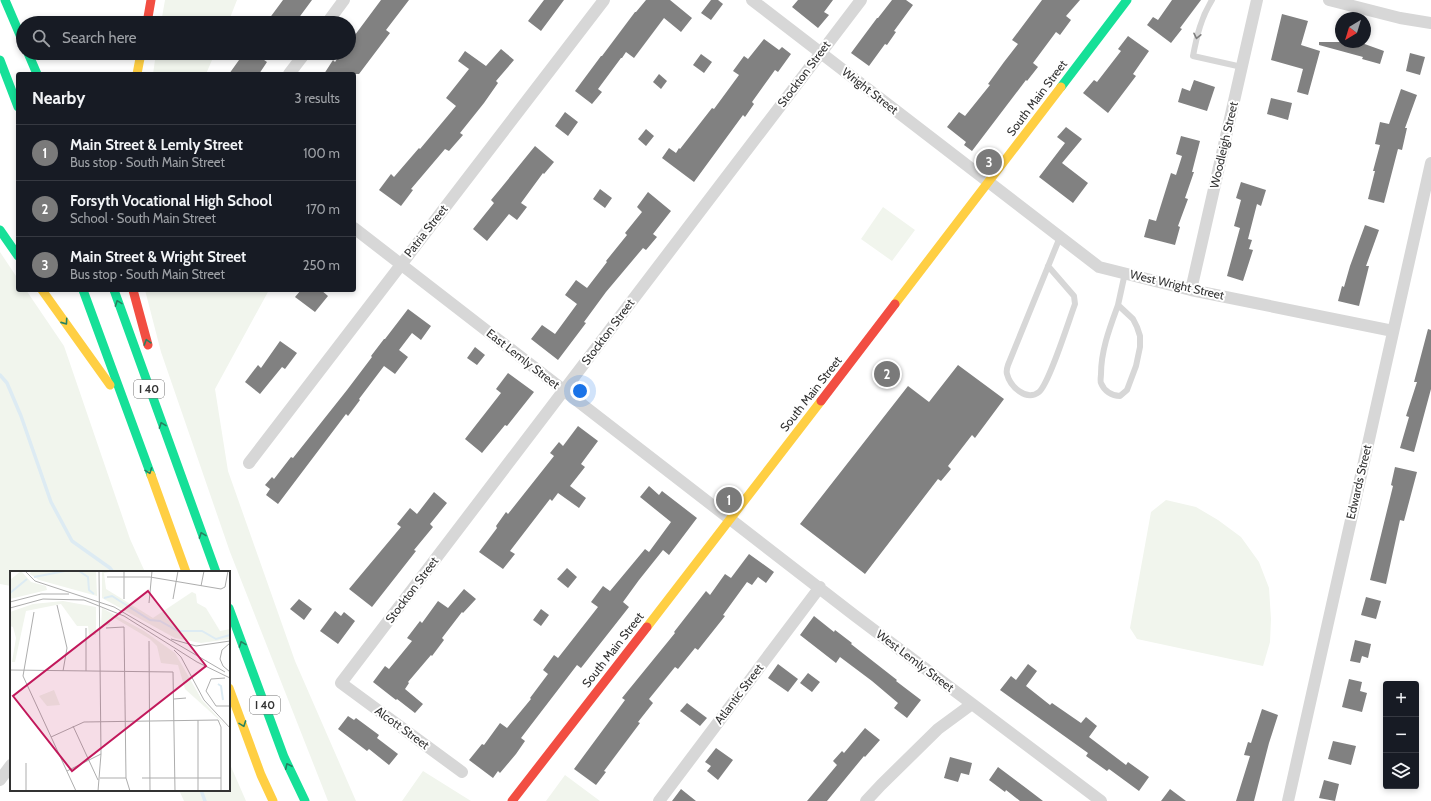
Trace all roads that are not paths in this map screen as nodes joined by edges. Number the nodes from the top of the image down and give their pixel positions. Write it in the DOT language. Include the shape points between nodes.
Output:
graph roads {
  1 [pos="5,0"];
  2 [pos="151,0"];
  3 [pos="344,0"];
  4 [pos="604,0"];
  5 [pos="752,0"];
  6 [pos="861,0"];
  7 [pos="1128,0"];
  8 [pos="1212,0"];
  9 [pos="1257,0"];
  10 [pos="1329,0"];
  11 [pos="148,16"];
  12 [pos="332,16"];
  13 [pos="1431,23"];
  14 [pos="16,26"];
  15 [pos="821,53"];
  16 [pos="0,60"];
  17 [pos="31,60"];
  18 [pos="140,60"];
  19 [pos="300,60"];
  20 [pos="1242,67"];
  21 [pos="36,72"];
  22 [pos="137,72"];
  23 [pos="291,72"];
  24 [pos="16,102"];
  25 [pos="1431,163"];
  26 [pos="988,182"];
  27 [pos="0,230"];
  28 [pos="356,230"];
  29 [pos="1060,237"];
  30 [pos="16,253"];
  31 [pos="401,265"];
  32 [pos="1048,266"];
  33 [pos="1124,273"];
  34 [pos="1191,290"];
  35 [pos="43,292"];
  36 [pos="84,292"];
  37 [pos="115,292"];
  38 [pos="133,292"];
  39 [pos="1118,305"];
  40 [pos="1393,331"];
  41 [pos="150,351"];
  42 [pos="563,391"];
  43 [pos="126,408"];
  44 [pos="168,410"];
  45 [pos="249,463"];
  46 [pos="184,488"];
  47 [pos="731,518"];
  48 [pos="186,571"];
  49 [pos="216,571"];
  50 [pos="820,588"];
  51 [pos="230,611"];
  52 [pos="341,683"];
  53 [pos="230,691"];
  54 [pos="972,704"];
  55 [pos="10,766"];
  56 [pos="462,772"];
  57 [pos="0,780"];
  58 [pos="273,801"];
  59 [pos="305,801"];
  60 [pos="512,801"];
  61 [pos="659,801"];
  62 [pos="866,801"];
  63 [pos="1101,801"];
  64 [pos="1288,801"];
  1 -- 14 [label="main road"];
  2 -- 11 [label="main road"];
  3 -- 12 [label="street"];
  4 -- 31 [label="street, Patria Street"];
  5 -- 15 [label="street, Wright Street"];
  6 -- 15 [label="street, Stockton Street"];
  7 -- 26 [label="main road, South Main Street"];
  8 -- 20 [label="lane, one-way" via="1197,32 1193,56"];
  9 -- 20 [label="street, Woodleigh Street"];
  10 -- 13 [label="street"];
  15 -- 26 [label="street, Wright Street"];
  15 -- 42 [label="street, Stockton Street"];
  16 -- 24 [label="main road"];
  17 -- 21 [label="main road"];
  18 -- 22 [label="main road"];
  19 -- 23 [label="street"];
  20 -- 34 [label="street, Woodleigh Street"];
  25 -- 40 [label="street, Edwards Street"];
  26 -- 29 [label="street, West Wright Street"];
  26 -- 47 [label="main road, South Main Street"];
  27 -- 30 [label="main road"];
  28 -- 31 [label="street, East Lemly Street"];
  29 -- 32 [label="lane"];
  29 -- 33 [label="street, West Wright Street" via="1099,267"];
  31 -- 42 [label="street, East Lemly Street"];
  31 -- 45 [label="street, Patria Street"];
  32 -- 32 [label="lane" via="1006,372 1014,386 1027,395 1039,392 1047,380 1075,304 1074,296"];
  33 -- 34 [label="street, West Wright Street"];
  33 -- 39 [label="lane"];
  34 -- 40 [label="street, West Wright Street"];
  35 -- 43 [label="main road, one-way"];
  36 -- 43 [label="main road, I 40"];
  46 -- 37 [label="main road, I 40, one-way"];
  41 -- 38 [label="main road, one-way"];
  39 -- 39 [label="lane" via="1110,325 1101,367 1101,383 1114,396 1120,396 1128,390 1140,348 1140,336 1133,319"];
  40 -- 64 [label="street, Edwards Street"];
  42 -- 47 [label="street, East Lemly Street"];
  42 -- 52 [label="street, Stockton Street"];
  43 -- 48 [label="main road, I 40, one-way"];
  44 -- 46 [label="main road"];
  49 -- 46 [label="main road, I 40, one-way"];
  47 -- 50 [label="street, West Lemly Street"];
  47 -- 60 [label="main road, South Main Street"];
  50 -- 54 [label="street, West Lemly Street"];
  50 -- 61 [label="street, Atlantic Street"];
  59 -- 51 [label="main road, I 40, one-way" via="284,757"];
  52 -- 56 [label="street, Alcott Street"];
  53 -- 58 [label="main road, I 40, one-way"];
  54 -- 62 [label="street" via="938,729"];
  54 -- 63 [label="street, West Lemly Street"];
  55 -- 57 [label="street"];
}
